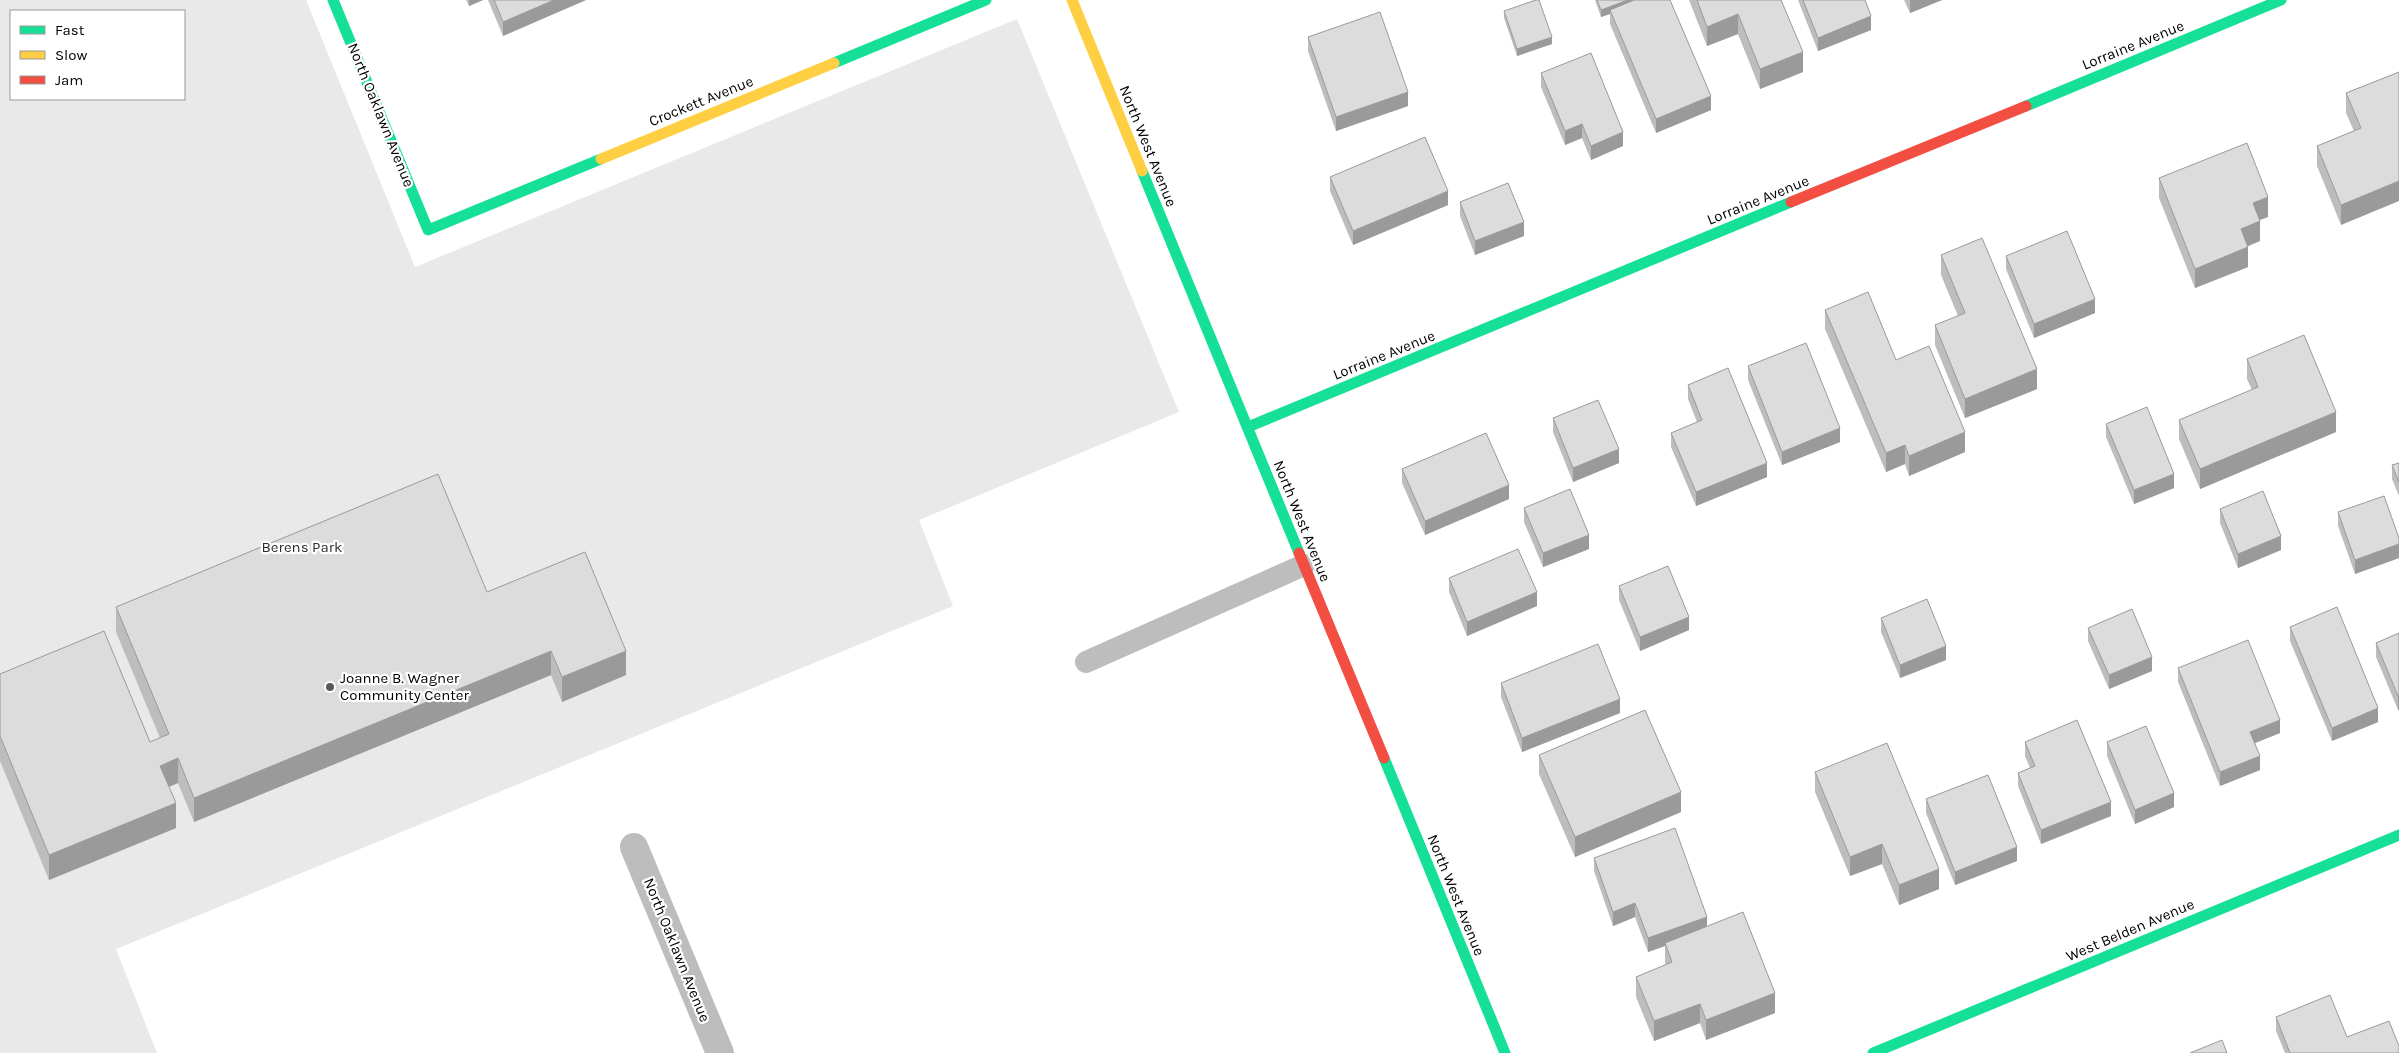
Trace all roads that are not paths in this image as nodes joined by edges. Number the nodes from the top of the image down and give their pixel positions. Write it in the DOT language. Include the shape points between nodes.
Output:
graph roads {
  1 [pos="334,0"];
  2 [pos="986,0"];
  3 [pos="1072,0"];
  4 [pos="2280,0"];
  5 [pos="428,230"];
  6 [pos="1248,427"];
  7 [pos="1304,564"];
  8 [pos="1086,662"];
  9 [pos="2399,835"];
  10 [pos="634,846"];
  11 [pos="720,1053"];
  12 [pos="1505,1053"];
  13 [pos="1872,1053"];
  1 -- 5 [label="street, North Oaklawn Avenue"];
  2 -- 5 [label="street, Crockett Avenue"];
  3 -- 6 [label="street, North West Avenue"];
  4 -- 6 [label="street, Lorraine Avenue"];
  6 -- 7 [label="street, North West Avenue"];
  7 -- 8 [label="lane"];
  7 -- 12 [label="street, North West Avenue"];
  9 -- 13 [label="street, West Belden Avenue"];
  10 -- 11 [label="street, North Oaklawn Avenue"];
}
